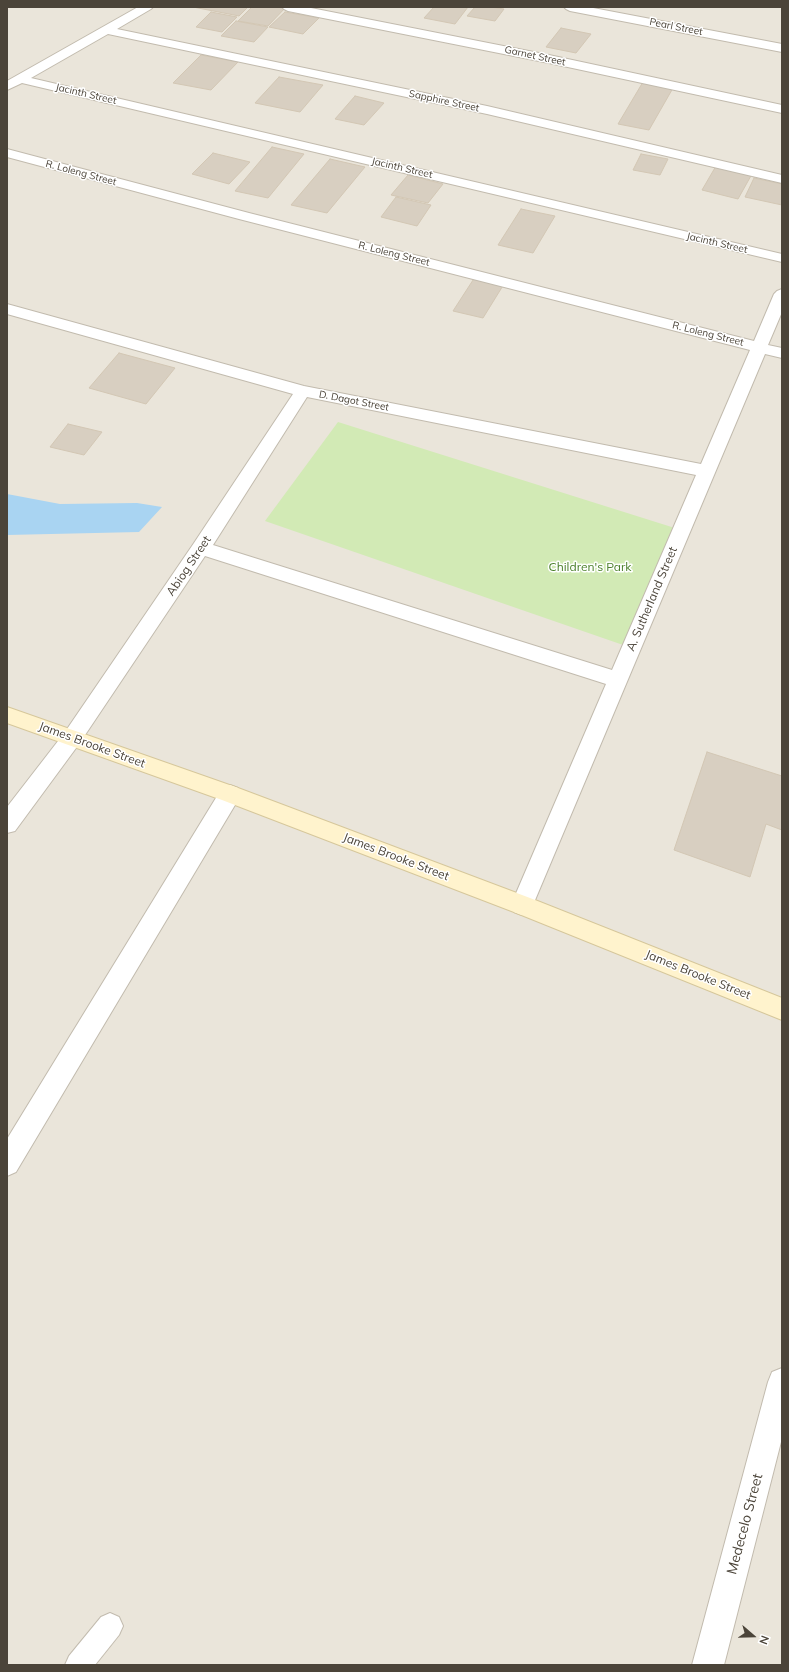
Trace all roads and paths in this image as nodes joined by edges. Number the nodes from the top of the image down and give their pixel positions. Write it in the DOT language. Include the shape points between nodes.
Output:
graph roads {
  1 [pos="147,7"];
  2 [pos="288,7"];
  3 [pos="570,7"];
  4 [pos="105,30"];
  5 [pos="782,48"];
  6 [pos="21,78"];
  7 [pos="7,86"];
  8 [pos="782,109"];
  9 [pos="7,153"];
  10 [pos="782,179"];
  11 [pos="782,258"];
  12 [pos="782,294"];
  13 [pos="7,309"];
  14 [pos="758,347"];
  15 [pos="782,353"];
  16 [pos="303,391"];
  17 [pos="707,471"];
  18 [pos="201,548"];
  19 [pos="618,680"];
  20 [pos="7,715"];
  21 [pos="72,738"];
  22 [pos="230,794"];
  23 [pos="7,824"];
  24 [pos="522,905"];
  25 [pos="782,1009"];
  26 [pos="7,1163"];
  27 [pos="782,1382"];
  28 [pos="110,1626"];
  29 [pos="78,1665"];
  30 [pos="708,1665"];
  1 -- 4 [label="street"];
  2 -- 8 [label="street, Garnet Street"];
  3 -- 5 [label="street, Pearl Street"];
  4 -- 6 [label="street"];
  4 -- 10 [label="street, Sapphire Street" via="487,110"];
  6 -- 7 [label="street"];
  6 -- 11 [label="street, Jacinth Street"];
  9 -- 14 [label="street, R. Loleng Street"];
  12 -- 14 [label="street, A. Sutherland Street"];
  13 -- 16 [label="street, D. Dagot Street"];
  14 -- 15 [label="street, R. Loleng Street"];
  14 -- 17 [label="street, A. Sutherland Street"];
  16 -- 17 [label="street, D. Dagot Street"];
  16 -- 18 [label="street, Abiog Street"];
  17 -- 19 [label="street, A. Sutherland Street"];
  18 -- 19 [label="street"];
  18 -- 21 [label="street, Abiog Street"];
  19 -- 24 [label="street, A. Sutherland Street"];
  20 -- 21 [label="street, James Brooke Street"];
  21 -- 22 [label="street, James Brooke Street"];
  21 -- 23 [label="street, Abiog Street"];
  22 -- 24 [label="street, James Brooke Street"];
  22 -- 26 [label="street"];
  24 -- 25 [label="street, James Brooke Street"];
  27 -- 30 [label="street, Medecelo Street"];
  28 -- 29 [label="lane"];
}
